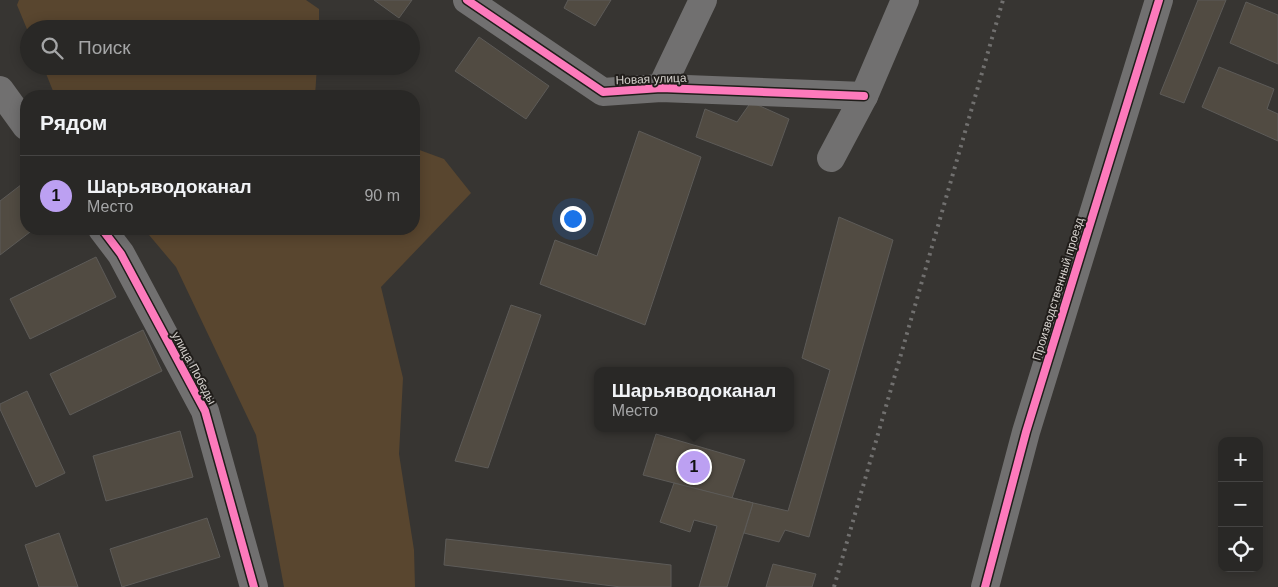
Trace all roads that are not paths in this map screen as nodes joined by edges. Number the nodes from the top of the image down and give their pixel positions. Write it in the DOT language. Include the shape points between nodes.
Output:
graph roads {
  1 [pos="467,0"];
  2 [pos="703,0"];
  3 [pos="905,0"];
  4 [pos="1159,0"];
  5 [pos="661,88"];
  6 [pos="0,90"];
  7 [pos="864,96"];
  8 [pos="20,118"];
  9 [pos="831,158"];
  10 [pos="107,235"];
  11 [pos="254,587"];
  12 [pos="985,587"];
  1 -- 5 [label="street, Новая улица" via="603,92"];
  2 -- 5 [label="street"];
  3 -- 7 [label="street"];
  4 -- 12 [label="street, Производственный проезд" via="1026,432"];
  5 -- 7 [label="street, Новая улица"];
  6 -- 8 [label="street"];
  7 -- 9 [label="street"];
  10 -- 11 [label="street, улица Победы" via="121,254 205,412"];
}
